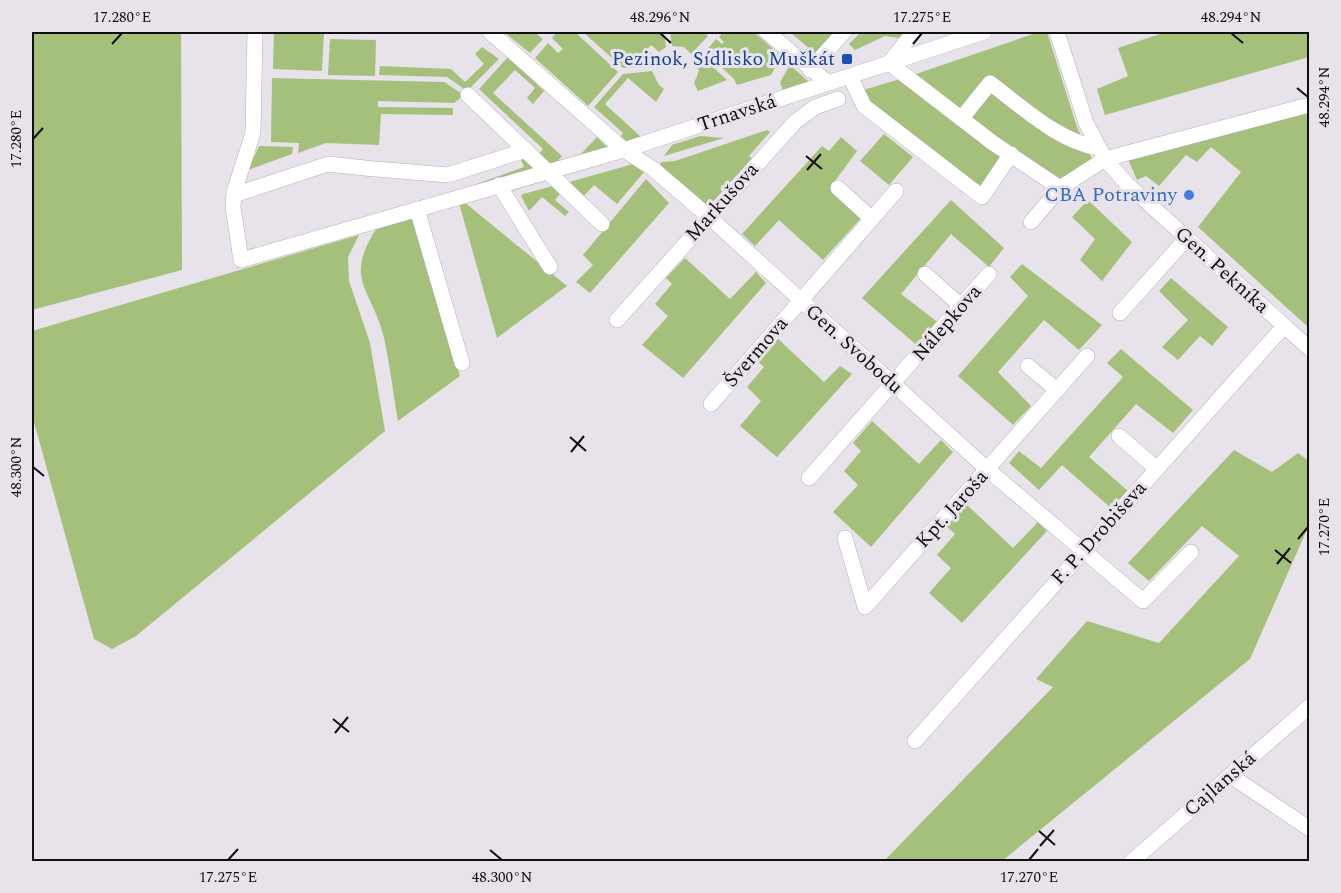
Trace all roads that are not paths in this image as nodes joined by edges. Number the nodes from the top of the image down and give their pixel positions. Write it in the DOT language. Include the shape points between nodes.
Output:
graph roads {
  1 [pos="255,32"];
  2 [pos="490,32"];
  3 [pos="767,32"];
  4 [pos="844,32"];
  5 [pos="914,32"];
  6 [pos="984,32"];
  7 [pos="1057,32"];
  8 [pos="889,63"];
  9 [pos="810,70"];
  10 [pos="850,76"];
  11 [pos="828,83"];
  12 [pos="468,95"];
  13 [pos="838,99"];
  14 [pos="1305,106"];
  15 [pos="961,119"];
  16 [pos="656,139"];
  17 [pos="526,150"];
  18 [pos="624,150"];
  19 [pos="1011,154"];
  20 [pos="1101,154"];
  21 [pos="652,168"];
  22 [pos="547,171"];
  23 [pos="499,185"];
  24 [pos="838,188"];
  25 [pos="1060,188"];
  26 [pos="896,191"];
  27 [pos="234,195"];
  28 [pos="417,209"];
  29 [pos="708,216"];
  30 [pos="872,219"];
  31 [pos="1031,222"];
  32 [pos="602,224"];
  33 [pos="1187,238"];
  34 [pos="550,267"];
  35 [pos="925,274"];
  36 [pos="989,274"];
  37 [pos="800,300"];
  38 [pos="961,306"];
  39 [pos="1120,313"];
  40 [pos="617,320"];
  41 [pos="1284,326"];
  42 [pos="1310,349"];
  43 [pos="1087,356"];
  44 [pos="462,363"];
  45 [pos="1028,366"];
  46 [pos="893,384"];
  47 [pos="1057,390"];
  48 [pos="711,404"];
  49 [pos="1119,436"];
  50 [pos="1156,468"];
  51 [pos="987,469"];
  52 [pos="809,478"];
  53 [pos="844,538"];
  54 [pos="1083,550"];
  55 [pos="1191,552"];
  56 [pos="1310,706"];
  57 [pos="915,741"];
  58 [pos="1231,776"];
  59 [pos="1310,830"];
  60 [pos="1131,861"];
  1 -- 27 [label="street" via="252,140"];
  2 -- 18 [label="street, Gen. Svobodu"];
  3 -- 9 [label="street"];
  4 -- 9 [label="street"];
  5 -- 8 [label="street"];
  6 -- 8 [label="street, Trnavská"];
  7 -- 20 [label="street, Gen. Pekníka" via="1086,123"];
  8 -- 10 [label="street, Trnavská"];
  8 -- 15 [label="street"];
  9 -- 11 [label="street"];
  10 -- 11 [label="street, Trnavská"];
  10 -- 19 [label="street" via="864,106 982,197"];
  11 -- 16 [label="street, Trnavská"];
  12 -- 17 [label="street"];
  13 -- 29 [label="street, Markušova" via="815,107 795,122"];
  14 -- 20 [label="street"];
  15 -- 19 [label="street"];
  15 -- 20 [label="street" via="990,83 1059,134"];
  16 -- 18 [label="street, Trnavská"];
  16 -- 21 [label="street"];
  17 -- 22 [label="street"];
  17 -- 27 [label="street" via="448,175 328,164"];
  18 -- 21 [label="street, Gen. Svobodu"];
  18 -- 22 [label="street, Trnavská"];
  19 -- 25 [label="street"];
  20 -- 25 [label="street"];
  20 -- 33 [label="street, Gen. Pekníka" via="1127,184"];
  21 -- 29 [label="street, Gen. Svobodu"];
  22 -- 23 [label="street, Trnavská"];
  22 -- 32 [label="street"];
  23 -- 28 [label="street, Trnavská"];
  23 -- 34 [label="street"];
  24 -- 30 [label="street"];
  25 -- 31 [label="street"];
  26 -- 30 [label="street, Švermova"];
  27 -- 28 [label="street, Trnavská" via="241,260"];
  28 -- 44 [label="street"];
  29 -- 37 [label="street, Gen. Svobodu"];
  29 -- 40 [label="street, Markušova"];
  30 -- 37 [label="street, Švermova"];
  33 -- 39 [label="street"];
  33 -- 41 [label="street, Gen. Pekníka"];
  35 -- 38 [label="street"];
  36 -- 38 [label="street, Nálepkova"];
  37 -- 46 [label="street, Gen. Svobodu"];
  37 -- 48 [label="street, Švermova"];
  38 -- 46 [label="street, Nálepkova"];
  41 -- 42 [label="street, Gen. Pekníka"];
  41 -- 50 [label="street, F. P. Drobiševa"];
  43 -- 47 [label="street, Kpt. Jaroša"];
  45 -- 47 [label="street"];
  46 -- 51 [label="street, Gen. Svobodu"];
  46 -- 52 [label="street, Nálepkova"];
  47 -- 51 [label="street, Kpt. Jaroša"];
  49 -- 50 [label="street"];
  50 -- 54 [label="street, F. P. Drobiševa"];
  51 -- 53 [label="street, Kpt. Jaroša" via="865,608"];
  51 -- 54 [label="street, Gen. Svobodu"];
  54 -- 55 [label="street, Gen. Svobodu" via="1143,601"];
  54 -- 57 [label="street, F. P. Drobiševa"];
  56 -- 58 [label="street, Cajlanská"];
  58 -- 59 [label="street"];
  58 -- 60 [label="street, Cajlanská"];
}
